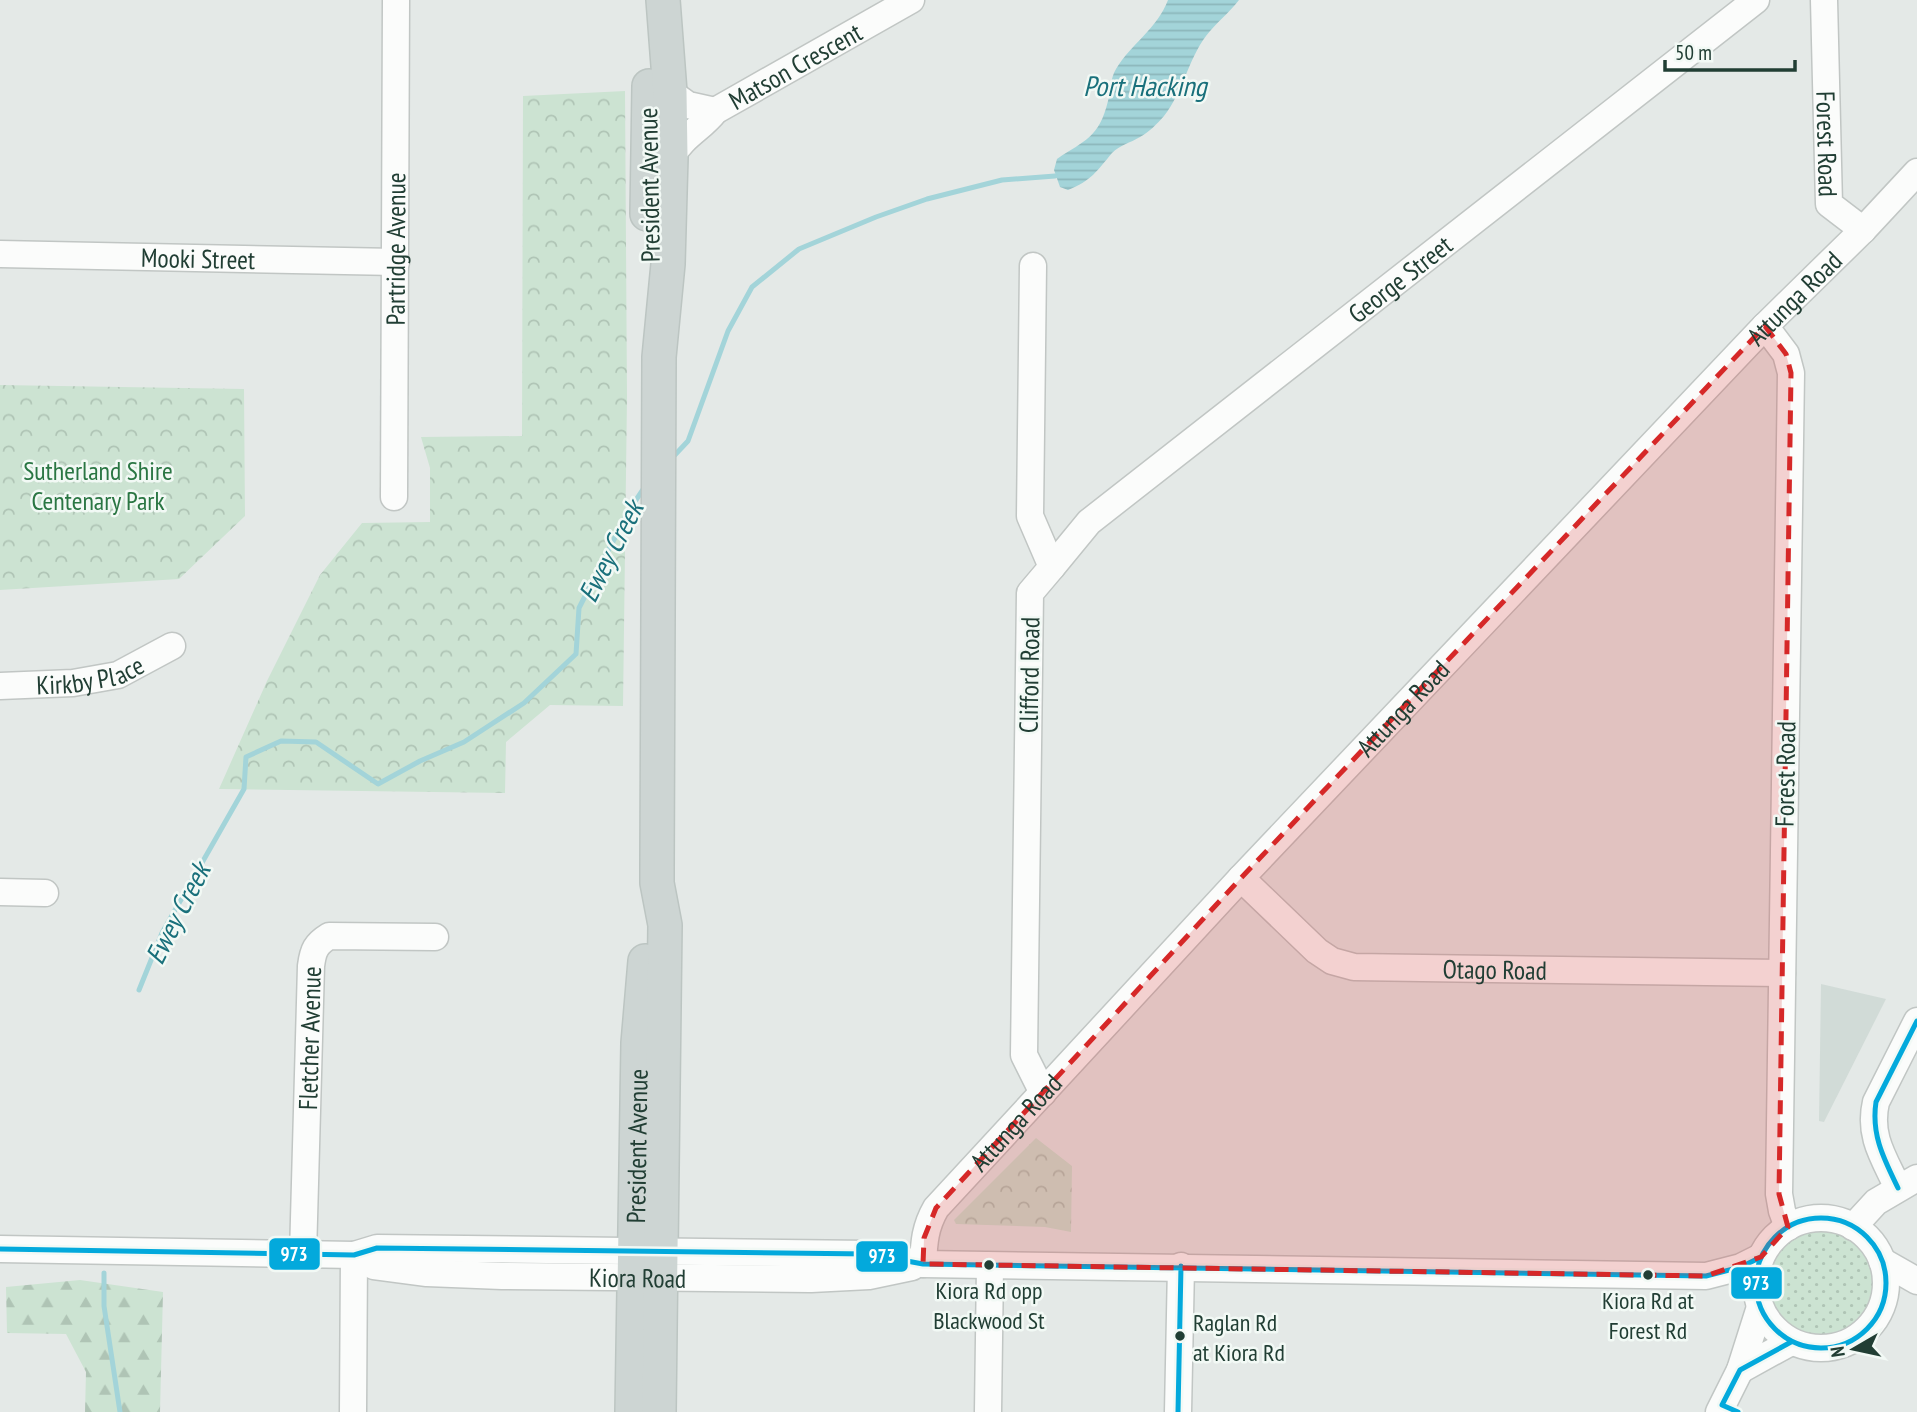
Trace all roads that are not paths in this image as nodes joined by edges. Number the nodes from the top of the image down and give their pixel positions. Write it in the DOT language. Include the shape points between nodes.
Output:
graph roads {
  1 [pos="396,0"];
  2 [pos="911,0"];
  3 [pos="1756,0"];
  4 [pos="1824,0"];
  5 [pos="663,7"];
  6 [pos="670,92"];
  7 [pos="715,111"];
  8 [pos="671,156"];
  9 [pos="1917,172"];
  10 [pos="1863,230"];
  11 [pos="0,254"];
  12 [pos="396,262"];
  13 [pos="1033,266"];
  14 [pos="1765,326"];
  15 [pos="659,357"];
  16 [pos="394,497"];
  17 [pos="1052,566"];
  18 [pos="172,646"];
  19 [pos="0,686"];
  20 [pos="1241,878"];
  21 [pos="0,892"];
  22 [pos="45,893"];
  23 [pos="435,937"];
  24 [pos="1782,973"];
  25 [pos="1917,1021"];
  26 [pos="1042,1093"];
  27 [pos="1908,1183"];
  28 [pos="1788,1227"];
  29 [pos="1853,1227"];
  30 [pos="0,1249"];
  31 [pos="303,1255"];
  32 [pos="355,1255"];
  33 [pos="1761,1257"];
  34 [pos="1882,1261"];
  35 [pos="648,1263"];
  36 [pos="923,1264"];
  37 [pos="990,1266"];
  38 [pos="1181,1266"];
  39 [pos="1706,1276"];
  40 [pos="1917,1281"];
  41 [pos="1917,1293"];
  42 [pos="1760,1306"];
  43 [pos="1882,1307"];
  44 [pos="1791,1342"];
  45 [pos="1740,1370"];
  46 [pos="1727,1410"];
  47 [pos="353,1412"];
  48 [pos="632,1412"];
  49 [pos="659,1412"];
  50 [pos="988,1412"];
  51 [pos="1178,1412"];
  1 -- 12 [label="street, Partridge Avenue"];
  2 -- 7 [label="street, Matson Crescent"];
  3 -- 17 [label="street, George Street" via="1090,522"];
  4 -- 10 [label="street, Forest Road" via="1829,204"];
  5 -- 6 [label="main road, President Avenue"];
  5 -- 15 [label="main road, President Avenue" via="648,91 647,140 648,258"];
  6 -- 7 [label="street, Matson Crescent" via="688,105"];
  6 -- 8 [label="main road, President Avenue"];
  7 -- 8 [label="street, Matson Crescent" via="683,138"];
  8 -- 15 [label="main road, President Avenue"];
  9 -- 10 [label="street, Attunga Road"];
  10 -- 14 [label="street, Attunga Road"];
  11 -- 12 [label="street, Mooki Street"];
  12 -- 16 [label="street, Partridge Avenue"];
  13 -- 17 [label="street" via="1030,516"];
  14 -- 20 [label="street, Attunga Road"];
  14 -- 24 [label="street, Forest Road" via="1786,354 1791,373"];
  15 -- 35 [label="main road, President Avenue" via="657,883 647,925 638,1043"];
  17 -- 26 [label="street, Clifford Road" via="1030,593 1024,1055"];
  18 -- 19 [label="street, Kirkby Place" via="118,675 73,683"];
  20 -- 24 [label="street, Otago Road" via="1317,951 1354,967"];
  20 -- 26 [label="street, Attunga Road"];
  21 -- 22 [label="street"];
  23 -- 31 [label="street, Fletcher Avenue" via="330,936 313,951"];
  24 -- 28 [label="street, Forest Road" via="1779,1194"];
  25 -- 27 [label="street" via="1873,1113 1874,1138"];
  26 -- 36 [label="street, Attunga Road" via="936,1208 924,1238"];
  27 -- 29 [label="street" via="1875,1202"];
  28 -- 29 [label="street" via="1821,1218"];
  28 -- 33 [label="street"];
  29 -- 34 [label="street" via="1870,1241"];
  30 -- 31 [label="street, Kiora Road"];
  31 -- 32 [label="street, Kiora Road"];
  32 -- 35 [label="street, Kiora Road" via="377,1248"];
  32 -- 47 [label="street"];
  33 -- 39 [label="street, Kiora Road"];
  33 -- 42 [label="street" via="1756,1276"];
  34 -- 40 [label="street"];
  34 -- 43 [label="street"];
  35 -- 36 [label="street, Kiora Road" via="822,1279 869,1276"];
  35 -- 48 [label="main road, President Avenue"];
  35 -- 49 [label="main road, President Avenue"];
  36 -- 37 [label="street, Kiora Road"];
  37 -- 38 [label="street, Kiora Road"];
  37 -- 50 [label="street"];
  38 -- 39 [label="street, Kiora Road"];
  38 -- 51 [label="street"];
  39 -- 42 [label="street, Kiora Road"];
  41 -- 43 [label="street"];
  42 -- 44 [label="street" via="1767,1321"];
  42 -- 45 [label="street"];
  43 -- 44 [label="street" via="1863,1333 1834,1348"];
  44 -- 45 [label="street"];
  45 -- 46 [label="street"];
}
